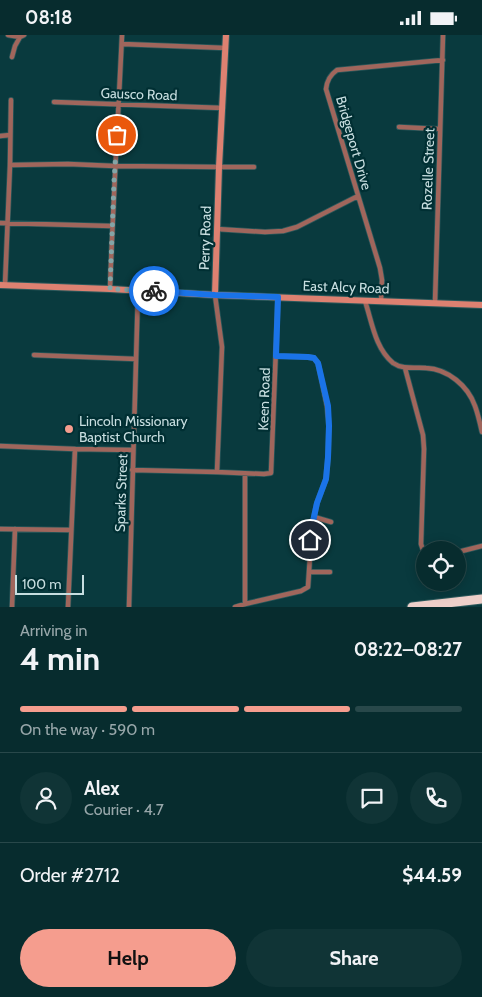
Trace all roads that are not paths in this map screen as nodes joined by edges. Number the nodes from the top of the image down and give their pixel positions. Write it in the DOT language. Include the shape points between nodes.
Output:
graph roads {
  1 [pos="8,35"];
  2 [pos="122,35"];
  3 [pos="226,35"];
  4 [pos="443,35"];
  5 [pos="22,36"];
  6 [pos="122,43"];
  7 [pos="226,48"];
  8 [pos="12,57"];
  9 [pos="443,60"];
  10 [pos="11,101"];
  11 [pos="54,102"];
  12 [pos="120,105"];
  13 [pos="223,108"];
  14 [pos="399,127"];
  15 [pos="440,129"];
  16 [pos="10,135"];
  17 [pos="0,136"];
  18 [pos="10,165"];
  19 [pos="115,166"];
  20 [pos="220,167"];
  21 [pos="254,167"];
  22 [pos="358,196"];
  23 [pos="7,222"];
  24 [pos="0,223"];
  25 [pos="112,226"];
  26 [pos="217,229"];
  27 [pos="2,285"];
  28 [pos="110,289"];
  29 [pos="138,291"];
  30 [pos="215,295"];
  31 [pos="278,297"];
  32 [pos="365,301"];
  33 [pos="381,301"];
  34 [pos="435,303"];
  35 [pos="482,305"];
  36 [pos="34,355"];
  37 [pos="276,356"];
  38 [pos="136,359"];
  39 [pos="405,368"];
  40 [pos="482,432"];
  41 [pos="0,446"];
  42 [pos="75,449"];
  43 [pos="133,450"];
  44 [pos="132,470"];
  45 [pos="217,472"];
  46 [pos="246,473"];
  47 [pos="314,517"];
  48 [pos="331,522"];
  49 [pos="0,529"];
  50 [pos="15,529"];
  51 [pos="71,530"];
  52 [pos="421,541"];
  53 [pos="482,546"];
  54 [pos="466,550"];
  55 [pos="309,572"];
  56 [pos="330,572"];
  57 [pos="482,599"];
  58 [pos="245,604"];
  59 [pos="12,607"];
  60 [pos="68,607"];
  61 [pos="129,607"];
  62 [pos="235,607"];
  63 [pos="412,607"];
  1 -- 5 [label="street"];
  2 -- 6 [label="street"];
  3 -- 7 [label="street, Perry Road"];
  4 -- 9 [label="street, Rozelle Street"];
  5 -- 8 [label="street"];
  6 -- 7 [label="street"];
  6 -- 12 [label="street"];
  7 -- 13 [label="street, Perry Road"];
  9 -- 15 [label="street, Rozelle Street"];
  9 -- 22 [label="street, Bridgeport Drive" via="337,70 331,74 326,89"];
  10 -- 16 [label="street"];
  11 -- 12 [label="street, Gausco Road"];
  12 -- 13 [label="street, Gausco Road"];
  12 -- 19 [label="street"];
  13 -- 20 [label="street, Perry Road"];
  14 -- 15 [label="street"];
  15 -- 34 [label="street, Rozelle Street"];
  16 -- 17 [label="street"];
  16 -- 18 [label="street"];
  18 -- 19 [label="street" via="68,163"];
  18 -- 23 [label="street"];
  19 -- 20 [label="street"];
  19 -- 25 [label="street"];
  20 -- 21 [label="street"];
  20 -- 26 [label="street, Perry Road"];
  22 -- 26 [label="street" via="283,231"];
  22 -- 33 [label="street, Bridgeport Drive" via="380,268"];
  23 -- 24 [label="street"];
  23 -- 25 [label="street"];
  23 -- 27 [label="street"];
  25 -- 28 [label="street"];
  26 -- 30 [label="street, Perry Road"];
  27 -- 28 [label="street, East Alcy Road"];
  28 -- 29 [label="street, East Alcy Road"];
  29 -- 30 [label="street, East Alcy Road"];
  29 -- 38 [label="street, Sparks Street"];
  30 -- 31 [label="street, East Alcy Road"];
  30 -- 45 [label="street, Perry Road" via="222,347"];
  31 -- 32 [label="street, East Alcy Road"];
  31 -- 37 [label="street, Keen Road"];
  32 -- 33 [label="street, East Alcy Road"];
  32 -- 39 [label="street" via="379,346 388,359"];
  33 -- 34 [label="street, East Alcy Road"];
  34 -- 35 [label="street, East Alcy Road"];
  36 -- 38 [label="street"];
  37 -- 46 [label="street, Keen Road" via="272,473"];
  37 -- 47 [label="street" via="308,357 318,363 329,426 326,479"];
  38 -- 43 [label="street, Sparks Street"];
  39 -- 40 [label="street" via="429,368 446,373 459,382 475,405"];
  39 -- 52 [label="street" via="423,435"];
  41 -- 42 [label="street"];
  42 -- 43 [label="street"];
  42 -- 51 [label="street"];
  43 -- 44 [label="street, Sparks Street"];
  44 -- 45 [label="street"];
  44 -- 61 [label="street, Sparks Street"];
  45 -- 46 [label="street"];
  46 -- 58 [label="street"];
  47 -- 48 [label="street"];
  47 -- 55 [label="street"];
  49 -- 50 [label="street"];
  50 -- 51 [label="street"];
  50 -- 59 [label="street"];
  51 -- 60 [label="street"];
  53 -- 54 [label="street"];
  55 -- 56 [label="street"];
  55 -- 58 [label="street" via="308,587 301,591"];
  57 -- 63 [label="highway"];
  58 -- 62 [label="street"];
}
